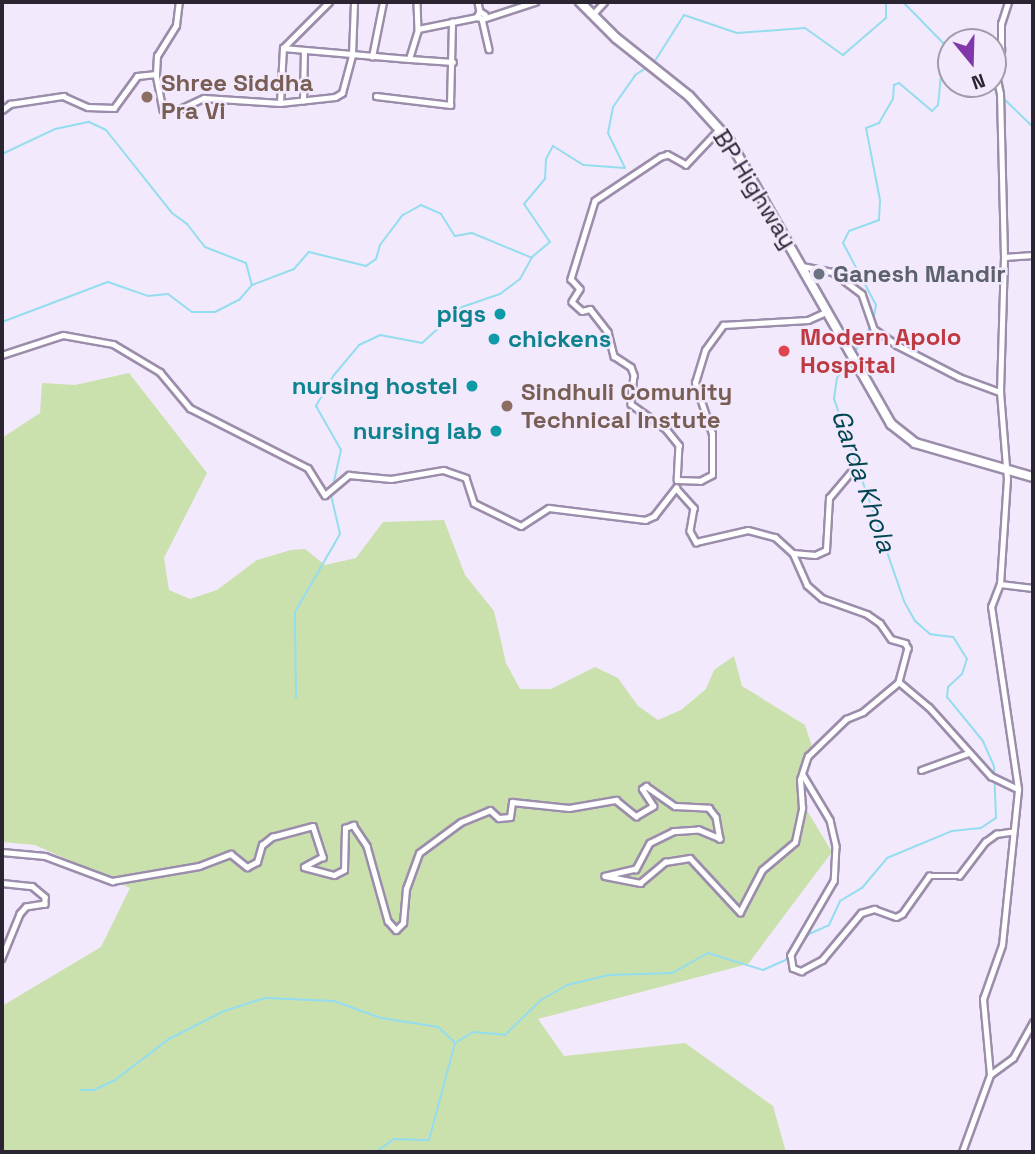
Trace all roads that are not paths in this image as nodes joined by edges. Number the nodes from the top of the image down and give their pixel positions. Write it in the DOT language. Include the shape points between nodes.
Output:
graph roads {
  1 [pos="179,2"];
  2 [pos="329,2"];
  3 [pos="354,2"];
  4 [pos="383,2"];
  5 [pos="416,2"];
  6 [pos="478,2"];
  7 [pos="535,2"];
  8 [pos="580,2"];
  9 [pos="604,2"];
  10 [pos="1008,2"];
  11 [pos="512,5"];
  12 [pos="593,15"];
  13 [pos="481,16"];
  14 [pos="452,22"];
  15 [pos="418,29"];
  16 [pos="283,48"];
  17 [pos="489,49"];
  18 [pos="304,51"];
  19 [pos="352,55"];
  20 [pos="372,57"];
  21 [pos="409,59"];
  22 [pos="453,62"];
  23 [pos="156,74"];
  24 [pos="376,96"];
  25 [pos="303,101"];
  26 [pos="280,103"];
  27 [pos="2,110"];
  28 [pos="719,129"];
  29 [pos="1033,255"];
  30 [pos="1004,257"];
  31 [pos="802,266"];
  32 [pos="982,278"];
  33 [pos="1003,278"];
  34 [pos="825,312"];
  35 [pos="2,355"];
  36 [pos="1000,392"];
  37 [pos="1005,468"];
  38 [pos="851,472"];
  39 [pos="1033,477"];
  40 [pos="677,480"];
  41 [pos="676,488"];
  42 [pos="793,553"];
  43 [pos="1000,584"];
  44 [pos="1033,588"];
  45 [pos="899,682"];
  46 [pos="968,753"];
  47 [pos="921,770"];
  48 [pos="803,774"];
  49 [pos="1018,789"];
  50 [pos="1011,832"];
  51 [pos="2,852"];
  52 [pos="2,883"];
  53 [pos="2,958"];
  54 [pos="1033,1022"];
  55 [pos="990,1075"];
  56 [pos="962,1152"];
  1 -- 23 [label="street" via="176,25 157,56"];
  2 -- 16 [label="street"];
  3 -- 19 [label="street"];
  4 -- 20 [label="street"];
  5 -- 15 [label="street"];
  6 -- 13 [label="street"];
  7 -- 11 [label="street"];
  8 -- 12 [label="highway, BP Highway"];
  9 -- 12 [label="street"];
  10 -- 30 [label="street" via="1001,24 1001,50 993,61 1000,94"];
  11 -- 13 [label="street"];
  12 -- 28 [label="highway, BP Highway" via="673,82"];
  13 -- 14 [label="street"];
  13 -- 17 [label="street"];
  14 -- 15 [label="street"];
  14 -- 22 [label="street"];
  15 -- 21 [label="street"];
  16 -- 18 [label="street"];
  16 -- 26 [label="street"];
  18 -- 19 [label="street"];
  18 -- 25 [label="street"];
  19 -- 20 [label="street"];
  19 -- 25 [label="street" via="342,93"];
  20 -- 21 [label="street"];
  21 -- 22 [label="street"];
  22 -- 24 [label="street" via="450,105"];
  23 -- 26 [label="street" via="163,109 180,109 204,97"];
  23 -- 27 [label="street" via="136,76 114,108 88,107 63,96 10,104"];
  25 -- 26 [label="street"];
  28 -- 31 [label="highway, BP Highway"];
  28 -- 40 [label="street" via="685,165 668,155 596,201 571,279 580,289 572,302 582,311 590,309 608,332 614,356 635,375 631,404 666,429 679,445"];
  29 -- 30 [label="street"];
  30 -- 33 [label="street"];
  31 -- 34 [label="highway, BP Highway"];
  31 -- 36 [label="street" via="833,272 862,294 874,330 897,345"];
  32 -- 33 [label="street"];
  33 -- 36 [label="street"];
  34 -- 37 [label="highway, BP Highway" via="891,424 915,443"];
  34 -- 40 [label="street" via="808,320 723,325 705,350 695,383 712,434 712,475 700,481"];
  35 -- 41 [label="street" via="63,335 113,344 160,372 190,408 308,468 325,495 349,475 391,479 443,470 466,478 474,503 521,526 549,508 645,520 654,516"];
  36 -- 37 [label="street"];
  37 -- 39 [label="highway, BP Highway"];
  37 -- 43 [label="street"];
  38 -- 42 [label="street" via="829,498 826,550 815,555"];
  40 -- 41 [label="street"];
  41 -- 42 [label="street" via="694,508 691,531 696,542 761,530"];
  42 -- 45 [label="street" via="807,585 822,598 867,614 891,639 907,646"];
  43 -- 44 [label="street"];
  43 -- 49 [label="street" via="991,607"];
  45 -- 46 [label="street" via="929,707"];
  45 -- 48 [label="street" via="816,746 803,765"];
  46 -- 47 [label="street"];
  46 -- 49 [label="street" via="991,776"];
  48 -- 50 [label="street" via="830,820 836,846 834,880 791,955 793,968 801,971 822,960 861,913 874,909 902,914 929,876 959,876 985,842 996,834"];
  48 -- 51 [label="street" via="795,842 762,870 740,912 690,858 666,862 640,883 605,876 606,872 636,869 650,844 673,832 699,830 720,839 716,817 709,808 675,806 646,786 642,789 653,806 636,816 616,800 569,808 512,802 510,817 499,818 489,810 461,822 419,853 406,889 403,923 396,930 388,921 367,846 354,825 345,828 344,870 334,875 304,867 323,857 313,826 272,837 262,845 257,862 247,867 231,854 199,866 112,881 45,856"];
  49 -- 50 [label="street"];
  50 -- 55 [label="street" via="1002,945 983,999 992,1057"];
  52 -- 53 [label="street" via="32,886 45,897 45,904 26,907 20,914"];
  54 -- 55 [label="street" via="1013,1058"];
  55 -- 56 [label="street"];
}
